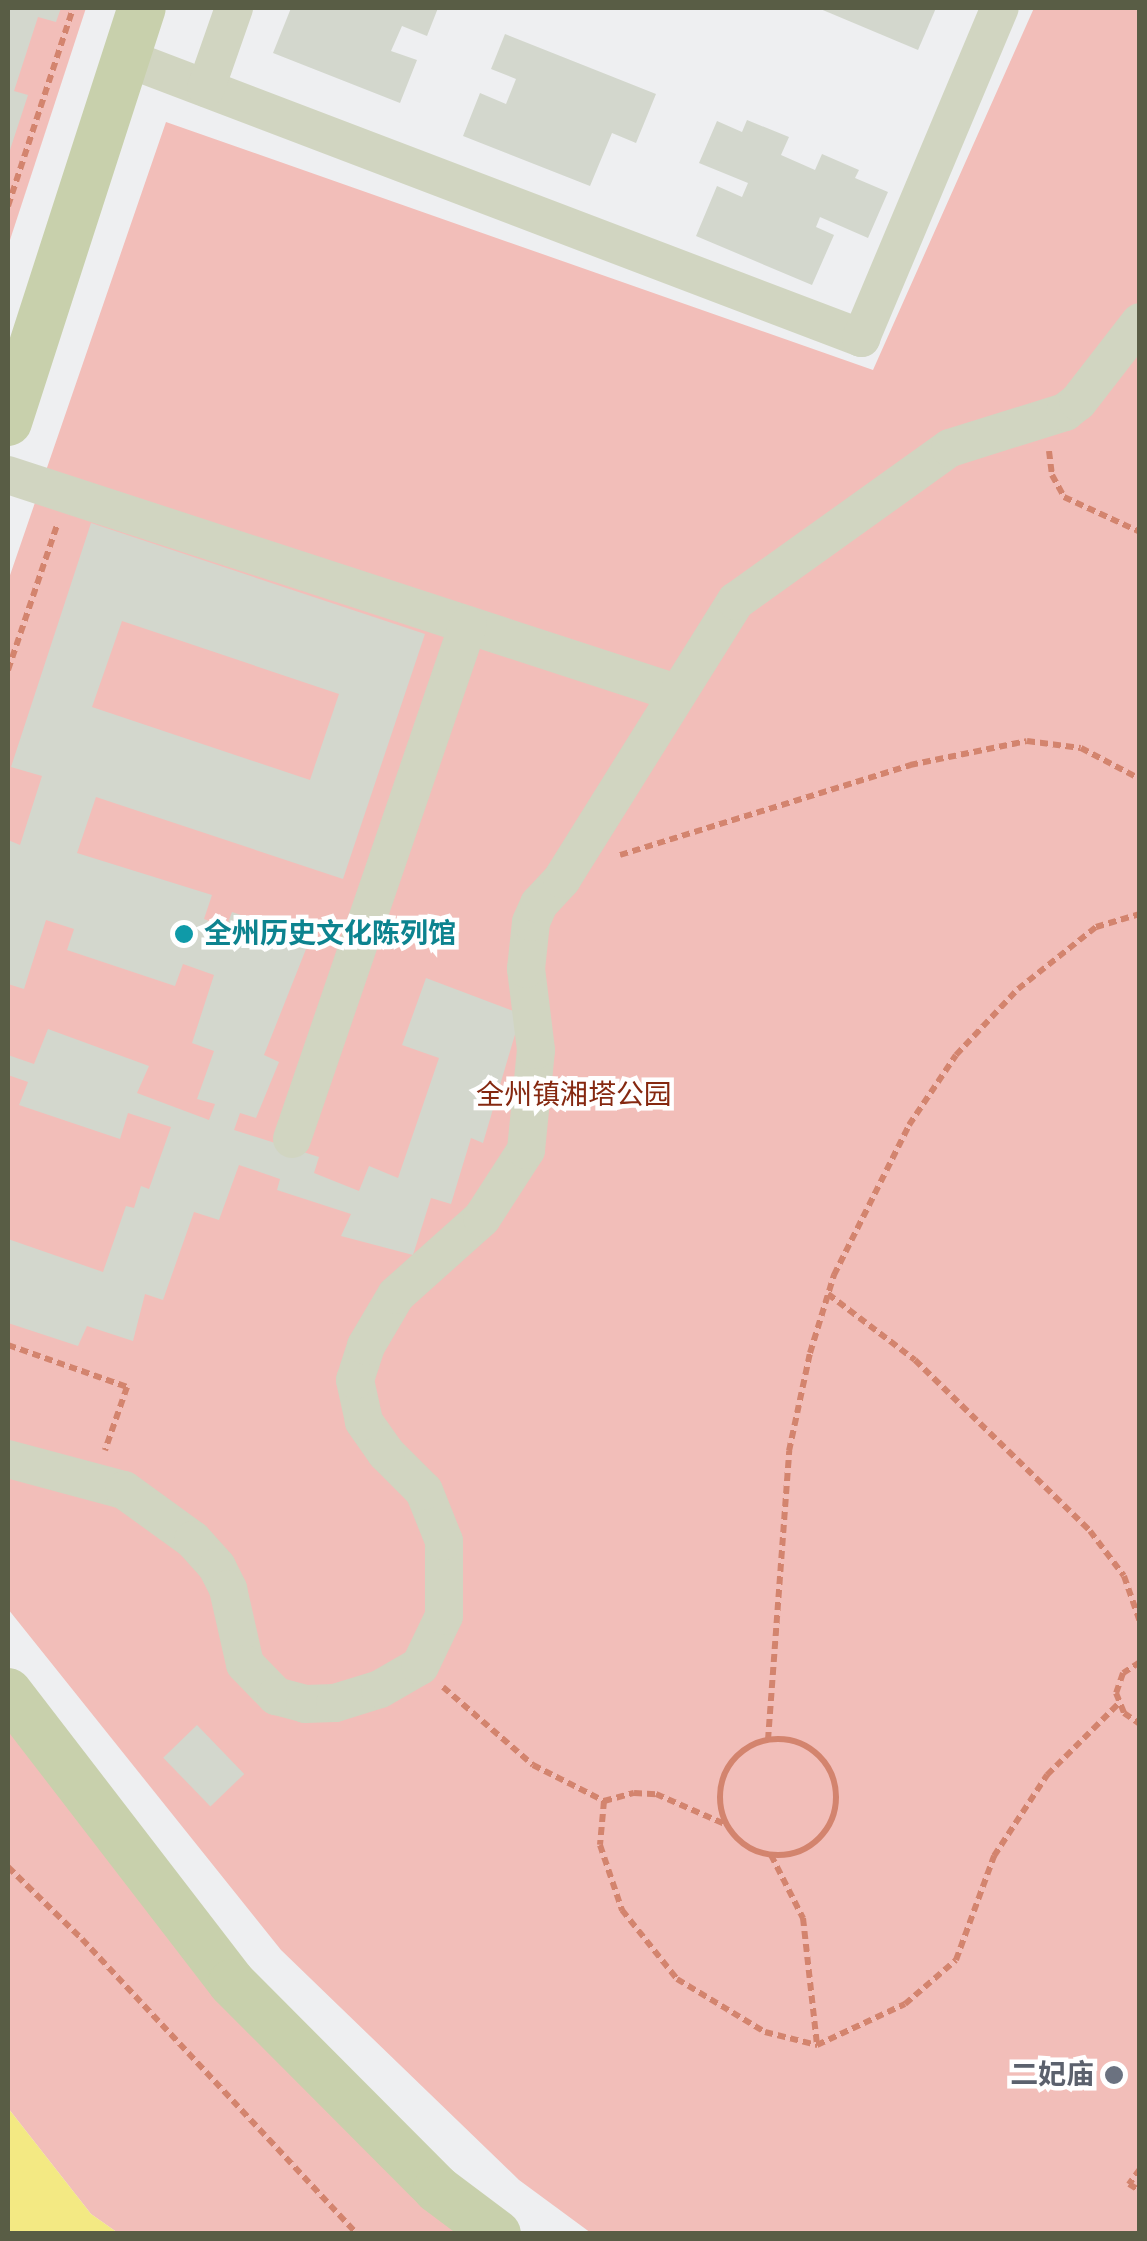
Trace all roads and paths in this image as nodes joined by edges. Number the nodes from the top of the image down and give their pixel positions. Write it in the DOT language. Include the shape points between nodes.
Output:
graph roads {
  1 [pos="73,8"];
  2 [pos="142,8"];
  3 [pos="234,8"];
  4 [pos="1000,8"];
  5 [pos="126,58"];
  6 [pos="206,88"];
  7 [pos="8,206"];
  8 [pos="1140,322"];
  9 [pos="1046,420"];
  10 [pos="8,422"];
  11 [pos="8,476"];
  12 [pos="68,495"];
  13 [pos="1140,532"];
  14 [pos="468,625"];
  15 [pos="8,670"];
  16 [pos="676,693"];
  17 [pos="1140,779"];
  18 [pos="566,872"];
  19 [pos="1140,914"];
  20 [pos="292,1139"];
  21 [pos="828,1294"];
  22 [pos="8,1346"];
  23 [pos="8,1459"];
  24 [pos="94,1482"];
  25 [pos="1140,1622"];
  26 [pos="1140,1662"];
  27 [pos="420,1666"];
  28 [pos="8,1692"];
  29 [pos="1118,1704"];
  30 [pos="1140,1724"];
  31 [pos="768,1740"];
  32 [pos="604,1801"];
  33 [pos="727,1826"];
  34 [pos="770,1855"];
  35 [pos="8,1866"];
  36 [pos="818,2044"];
  37 [pos="1140,2169"];
  38 [pos="1140,2191"];
  39 [pos="357,2234"];
  40 [pos="497,2234"];
  1 -- 7 [label="path"];
  2 -- 5 [label="main road"];
  3 -- 6 [label="lane"];
  4 -- 6 [label="lane" via="861,338"];
  5 -- 6 [label="lane"];
  5 -- 10 [label="main road"];
  8 -- 9 [label="lane" via="1078,402"];
  9 -- 13 [label="path" via="1052,475 1064,497"];
  9 -- 16 [label="lane" via="950,448 736,601"];
  11 -- 12 [label="lane"];
  12 -- 14 [label="lane"];
  12 -- 15 [label="path"];
  14 -- 16 [label="lane"];
  14 -- 20 [label="lane"];
  16 -- 18 [label="lane"];
  17 -- 18 [label="path" via="1082,748 1028,740 910,765"];
  18 -- 27 [label="lane" via="539,904 528,943 536,1050 526,1150 482,1218 396,1295 355,1380 364,1421 424,1491 444,1542 444,1616"];
  19 -- 21 [label="path" via="1096,927 1018,989 956,1055 908,1125"];
  21 -- 25 [label="path" via="915,1360 1090,1531 1124,1576"];
  21 -- 31 [label="path" via="789,1451"];
  22 -- 24 [label="path" via="127,1386"];
  23 -- 24 [label="lane"];
  24 -- 27 [label="lane" via="124,1490 207,1555 228,1589 245,1664 276,1696 305,1704 335,1702 380,1690"];
  26 -- 29 [label="path" via="1118,1682"];
  27 -- 32 [label="path" via="533,1765"];
  28 -- 40 [label="main road" via="232,1983 437,2188"];
  29 -- 30 [label="path"];
  29 -- 36 [label="path" via="1047,1775 994,1856 956,1960 905,2004"];
  31 -- 33 [label="path" via="740,1752 723,1776 719,1795"];
  31 -- 34 [label="path" via="788,1740 815,1753 836,1794 831,1822 820,1837 798,1852"];
  32 -- 33 [label="path" via="656,1794"];
  32 -- 36 [label="path" via="600,1845 622,1910 678,1979 765,2032"];
  33 -- 34 [label="path" via="744,1845"];
  34 -- 36 [label="path" via="802,1918"];
  35 -- 39 [label="path"];
  37 -- 38 [label="path" via="1129,2184"];
}
